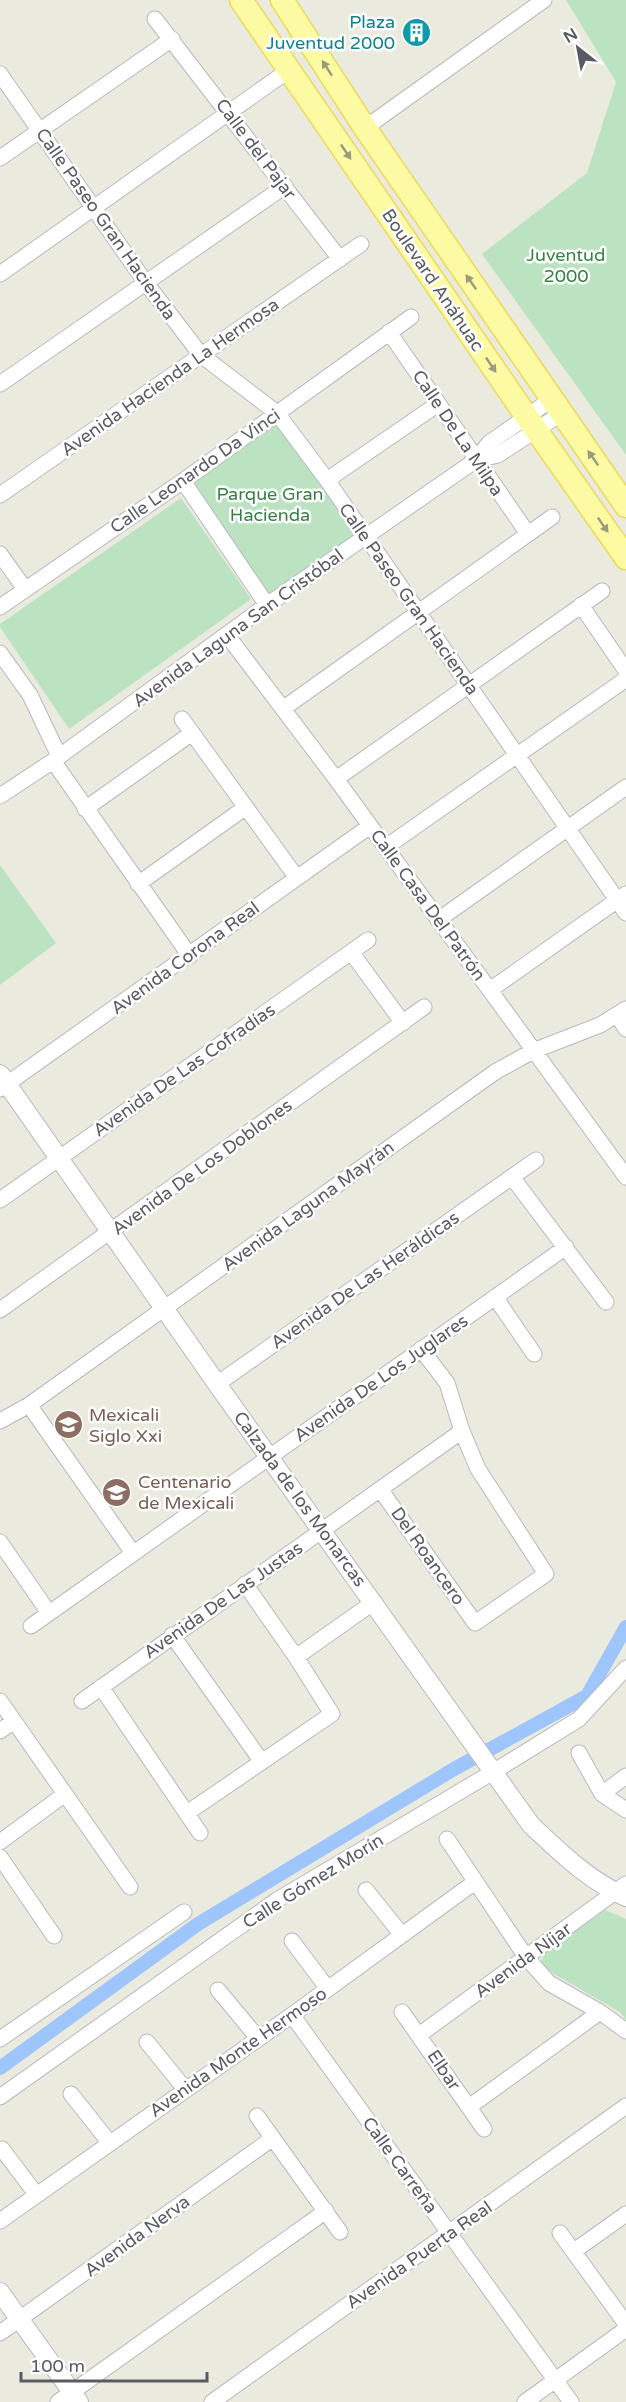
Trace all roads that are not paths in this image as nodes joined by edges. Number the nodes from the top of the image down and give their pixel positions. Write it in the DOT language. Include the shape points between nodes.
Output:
graph roads {
  1 [pos="242,0"];
  2 [pos="282,0"];
  3 [pos="544,0"];
  4 [pos="155,19"];
  5 [pos="172,39"];
  6 [pos="289,70"];
  7 [pos="0,74"];
  8 [pos="228,112"];
  9 [pos="365,128"];
  10 [pos="39,131"];
  11 [pos="0,158"];
  12 [pos="285,186"];
  13 [pos="93,207"];
  14 [pos="361,244"];
  15 [pos="340,259"];
  16 [pos="0,274"];
  17 [pos="146,283"];
  18 [pos="411,317"];
  19 [pos="389,332"];
  20 [pos="201,355"];
  21 [pos="0,384"];
  22 [pos="438,404"];
  23 [pos="557,406"];
  24 [pos="277,413"];
  25 [pos="532,424"];
  26 [pos="476,460"];
  27 [pos="327,480"];
  28 [pos="183,481"];
  29 [pos="0,495"];
  30 [pos="626,506"];
  31 [pos="552,517"];
  32 [pos="528,534"];
  33 [pos="365,537"];
  34 [pos="0,554"];
  35 [pos="626,558"];
  36 [pos="25,589"];
  37 [pos="602,591"];
  38 [pos="581,604"];
  39 [pos="267,605"];
  40 [pos="0,607"];
  41 [pos="418,613"];
  42 [pos="227,635"];
  43 [pos="0,653"];
  44 [pos="626,671"];
  45 [pos="626,679"];
  46 [pos="469,685"];
  47 [pos="284,708"];
  48 [pos="182,719"];
  49 [pos="192,733"];
  50 [pos="518,756"];
  51 [pos="56,759"];
  52 [pos="336,778"];
  53 [pos="626,787"];
  54 [pos="0,796"];
  55 [pos="246,807"];
  56 [pos="85,809"];
  57 [pos="370,826"];
  58 [pos="568,828"];
  59 [pos="386,848"];
  60 [pos="297,878"];
  61 [pos="138,884"];
  62 [pos="623,902"];
  63 [pos="438,920"];
  64 [pos="368,940"];
  65 [pos="351,952"];
  66 [pos="190,956"];
  67 [pos="490,990"];
  68 [pos="424,1007"];
  69 [pos="621,1012"];
  70 [pos="403,1023"];
  71 [pos="626,1029"];
  72 [pos="533,1052"];
  73 [pos="2,1082"];
  74 [pos="58,1159"];
  75 [pos="536,1160"];
  76 [pos="512,1177"];
  77 [pos="626,1177"];
  78 [pos="0,1200"];
  79 [pos="110,1233"];
  80 [pos="566,1247"];
  81 [pos="495,1297"];
  82 [pos="606,1302"];
  83 [pos="165,1308"];
  84 [pos="0,1310"];
  85 [pos="421,1349"];
  86 [pos="534,1354"];
  87 [pos="217,1384"];
  88 [pos="29,1405"];
  89 [pos="0,1421"];
  90 [pos="462,1431"];
  91 [pos="269,1456"];
  92 [pos="380,1489"];
  93 [pos="322,1531"];
  94 [pos="0,1542"];
  95 [pos="133,1553"];
  96 [pos="245,1584"];
  97 [pos="374,1602"];
  98 [pos="49,1613"];
  99 [pos="31,1626"];
  100 [pos="172,1635"];
  101 [pos="296,1657"];
  102 [pos="626,1668"];
  103 [pos="101,1687"];
  104 [pos="0,1701"];
  105 [pos="82,1701"];
  106 [pos="14,1721"];
  107 [pos="0,1731"];
  108 [pos="579,1753"];
  109 [pos="262,1762"];
  110 [pos="491,1768"];
  111 [pos="626,1776"];
  112 [pos="65,1794"];
  113 [pos="602,1794"];
  114 [pos="626,1810"];
  115 [pos="187,1813"];
  116 [pos="200,1833"];
  117 [pos="447,1839"];
  118 [pos="0,1842"];
  119 [pos="0,1857"];
  120 [pos="475,1882"];
  121 [pos="129,1887"];
  122 [pos="366,1890"];
  123 [pos="622,1891"];
  124 [pos="184,1912"];
  125 [pos="402,1935"];
  126 [pos="54,1936"];
  127 [pos="292,1941"];
  128 [pos="526,1957"];
  129 [pos="328,1989"];
  130 [pos="218,1990"];
  131 [pos="402,2012"];
  132 [pos="600,2012"];
  133 [pos="292,2015"];
  134 [pos="626,2031"];
  135 [pos="419,2035"];
  136 [pos="258,2038"];
  137 [pos="0,2039"];
  138 [pos="147,2042"];
  139 [pos="185,2089"];
  140 [pos="71,2094"];
  141 [pos="0,2097"];
  142 [pos="626,2106"];
  143 [pos="469,2107"];
  144 [pos="257,2116"];
  145 [pos="484,2128"];
  146 [pos="273,2138"];
  147 [pos="109,2142"];
  148 [pos="2,2149"];
  149 [pos="36,2194"];
  150 [pos="326,2211"];
  151 [pos="626,2214"];
  152 [pos="0,2221"];
  153 [pos="340,2232"];
  154 [pos="560,2233"];
  155 [pos="450,2234"];
  156 [pos="574,2251"];
  157 [pos="0,2292"];
  158 [pos="20,2319"];
  159 [pos="626,2324"];
  160 [pos="626,2329"];
  161 [pos="0,2333"];
  162 [pos="555,2380"];
  163 [pos="70,2399"];
  164 [pos="212,2402"];
  165 [pos="525,2402"];
  166 [pos="571,2402"];
  1 -- 6 [label="main road, Boulevard Anáhuac"];
  9 -- 2 [label="main road, Boulevard Anáhuac, one-way"];
  3 -- 9 [label="street"];
  4 -- 5 [label="street, Calle del Pajar"];
  5 -- 8 [label="street, Calle del Pajar"];
  5 -- 10 [label="street"];
  6 -- 8 [label="street"];
  6 -- 9 [label="main road" via="347,128"];
  6 -- 25 [label="main road, Boulevard Anáhuac, one-way"];
  7 -- 10 [label="street, Calle Paseo Gran Hacienda"];
  8 -- 12 [label="street, Calle del Pajar"];
  8 -- 13 [label="street"];
  23 -- 9 [label="main road, Boulevard Anáhuac, one-way"];
  10 -- 11 [label="street"];
  10 -- 13 [label="street, Calle Paseo Gran Hacienda"];
  12 -- 15 [label="street, Calle del Pajar"];
  12 -- 17 [label="street"];
  13 -- 16 [label="street"];
  13 -- 17 [label="street, Calle Paseo Gran Hacienda"];
  14 -- 15 [label="street, Avenida Hacienda La Hermosa"];
  15 -- 20 [label="street, Avenida Hacienda La Hermosa"];
  17 -- 20 [label="street, Calle Paseo Gran Hacienda"];
  17 -- 21 [label="street"];
  18 -- 19 [label="street, Calle Leonardo Da Vinci"];
  19 -- 22 [label="street, Calle De La Milpa"];
  19 -- 24 [label="street, Calle Leonardo Da Vinci"];
  20 -- 24 [label="street, Calle Paseo Gran Hacienda"];
  20 -- 29 [label="street, Avenida Hacienda La Hermosa"];
  22 -- 26 [label="street, Calle De La Milpa"];
  22 -- 27 [label="street"];
  23 -- 25 [label="street, Avenida Laguna San Cristóbal"];
  30 -- 23 [label="main road, Boulevard Anáhuac, one-way"];
  24 -- 27 [label="street, Calle Paseo Gran Hacienda"];
  24 -- 28 [label="street, Calle Leonardo Da Vinci"];
  25 -- 26 [label="street, Avenida Laguna San Cristóbal" via="489,443"];
  25 -- 35 [label="main road, Boulevard Anáhuac, one-way"];
  26 -- 32 [label="street, Calle De La Milpa"];
  26 -- 33 [label="street, Avenida Laguna San Cristóbal"];
  27 -- 33 [label="street, Calle Paseo Gran Hacienda"];
  28 -- 36 [label="street, Calle Leonardo Da Vinci"];
  28 -- 39 [label="street"];
  31 -- 32 [label="street"];
  32 -- 41 [label="street"];
  33 -- 39 [label="street, Avenida Laguna San Cristóbal"];
  33 -- 41 [label="street, Calle Paseo Gran Hacienda"];
  34 -- 36 [label="street"];
  36 -- 40 [label="street, Calle Leonardo Da Vinci"];
  37 -- 38 [label="street"];
  38 -- 44 [label="street"];
  38 -- 46 [label="street"];
  39 -- 42 [label="street, Avenida Laguna San Cristóbal"];
  41 -- 46 [label="street, Calle Paseo Gran Hacienda"];
  41 -- 47 [label="street"];
  42 -- 47 [label="street, Calle Casa Del Patrón"];
  42 -- 51 [label="street, Avenida Laguna San Cristóbal"];
  43 -- 51 [label="street" via="30,695"];
  45 -- 50 [label="street"];
  46 -- 50 [label="street, Calle Paseo Gran Hacienda"];
  46 -- 52 [label="street"];
  47 -- 52 [label="street, Calle Casa Del Patrón"];
  48 -- 49 [label="street"];
  49 -- 55 [label="street"];
  49 -- 56 [label="street"];
  50 -- 58 [label="street, Calle Paseo Gran Hacienda"];
  50 -- 59 [label="street"];
  51 -- 54 [label="street, Avenida Laguna San Cristóbal"];
  51 -- 56 [label="street"];
  52 -- 57 [label="street, Calle Casa Del Patrón"];
  53 -- 58 [label="street"];
  55 -- 60 [label="street"];
  55 -- 61 [label="street"];
  56 -- 61 [label="street"];
  57 -- 59 [label="street, Calle Casa Del Patrón"];
  57 -- 60 [label="street, Avenida Corona Real"];
  58 -- 62 [label="street, Calle Paseo Gran Hacienda"];
  58 -- 63 [label="street"];
  59 -- 63 [label="street, Calle Casa Del Patrón"];
  60 -- 66 [label="street, Avenida Corona Real"];
  61 -- 66 [label="street"];
  62 -- 67 [label="street"];
  63 -- 67 [label="street, Calle Casa Del Patrón"];
  64 -- 65 [label="street, Avenida De Las Cofradías"];
  65 -- 70 [label="street"];
  65 -- 74 [label="street, Avenida De Las Cofradías"];
  66 -- 73 [label="street, Avenida Corona Real"];
  67 -- 72 [label="street, Calle Casa Del Patrón"];
  68 -- 70 [label="street, Avenida De Los Doblones"];
  69 -- 71 [label="street"];
  69 -- 72 [label="street, Avenida Laguna Mayrán"];
  70 -- 79 [label="street, Avenida De Los Doblones"];
  72 -- 77 [label="street, Calle Casa Del Patrón"];
  72 -- 83 [label="street, Avenida Laguna Mayrán" via="495,1072"];
  73 -- 74 [label="street, Calzada de los Monarcas"];
  74 -- 78 [label="street, Avenida De Las Cofradías"];
  74 -- 79 [label="street, Calzada de los Monarcas"];
  75 -- 76 [label="street, Avenida De Las Heráldicas"];
  76 -- 80 [label="street"];
  76 -- 87 [label="street, Avenida De Las Heráldicas"];
  79 -- 83 [label="street, Calzada de los Monarcas"];
  79 -- 84 [label="street, Avenida De Los Doblones"];
  80 -- 81 [label="street, Avenida De Los Juglares"];
  80 -- 82 [label="street"];
  81 -- 85 [label="street, Avenida De Los Juglares"];
  81 -- 86 [label="street"];
  83 -- 87 [label="street, Calzada de los Monarcas"];
  83 -- 88 [label="street, Avenida Laguna Mayrán"];
  85 -- 90 [label="street" via="447,1383"];
  85 -- 91 [label="street, Avenida De Los Juglares"];
  87 -- 91 [label="street, Calzada de los Monarcas"];
  88 -- 89 [label="street, Avenida Laguna Mayrán"];
  88 -- 95 [label="street"];
  90 -- 92 [label="street, Avenida De Las Justas"];
  90 -- 92 [label="street, Del Roancero" via="478,1469 546,1574 476,1623"];
  91 -- 93 [label="street, Calzada de los Monarcas"];
  91 -- 95 [label="street, Avenida De Los Juglares"];
  92 -- 93 [label="street, Avenida De Las Justas"];
  93 -- 96 [label="street, Avenida De Las Justas"];
  93 -- 97 [label="street, Calzada de los Monarcas"];
  94 -- 98 [label="street"];
  95 -- 98 [label="street, Avenida De Los Juglares"];
  96 -- 100 [label="street, Avenida De Las Justas"];
  96 -- 101 [label="street"];
  97 -- 101 [label="street"];
  97 -- 110 [label="street, Calzada de los Monarcas"];
  98 -- 99 [label="street, Avenida De Los Juglares"];
  100 -- 103 [label="street, Avenida De Las Justas"];
  100 -- 109 [label="street"];
  101 -- 109 [label="street" via="332,1714"];
  102 -- 110 [label="street, Calle Gómez Morín" via="579,1719"];
  103 -- 105 [label="street, Avenida De Las Justas"];
  103 -- 115 [label="street"];
  104 -- 106 [label="street"];
  106 -- 107 [label="street"];
  106 -- 112 [label="street"];
  108 -- 113 [label="street"];
  109 -- 115 [label="street"];
  110 -- 123 [label="street, Calzada de los Monarcas" via="531,1825 573,1864"];
  110 -- 141 [label="street, Calle Gómez Morín" via="276,1900"];
  111 -- 113 [label="street"];
  112 -- 118 [label="street"];
  112 -- 121 [label="street"];
  113 -- 114 [label="street"];
  115 -- 116 [label="street"];
  117 -- 120 [label="street"];
  119 -- 126 [label="street"];
  120 -- 125 [label="street, Avenida Monte Hermoso"];
  120 -- 128 [label="street"];
  122 -- 125 [label="street"];
  123 -- 128 [label="street, Avenida Níjar"];
  124 -- 137 [label="street"];
  125 -- 129 [label="street, Avenida Monte Hermoso"];
  127 -- 129 [label="street"];
  128 -- 132 [label="street" via="549,1983"];
  128 -- 135 [label="street, Avenida Níjar"];
  129 -- 133 [label="street, Avenida Monte Hermoso"];
  130 -- 136 [label="street"];
  131 -- 135 [label="street, Elbar"];
  132 -- 134 [label="street"];
  132 -- 143 [label="street"];
  133 -- 136 [label="street, Avenida Monte Hermoso"];
  133 -- 155 [label="street, Calle Carreña"];
  135 -- 143 [label="street, Elbar"];
  136 -- 139 [label="street, Avenida Monte Hermoso"];
  138 -- 139 [label="street"];
  139 -- 147 [label="street, Avenida Monte Hermoso"];
  140 -- 147 [label="street"];
  142 -- 155 [label="street, Avenida Puerta Real"];
  143 -- 145 [label="street, Elbar"];
  144 -- 146 [label="street"];
  146 -- 150 [label="street"];
  146 -- 158 [label="street, Avenida Nerva"];
  147 -- 149 [label="street, Avenida Monte Hermoso"];
  148 -- 149 [label="street"];
  149 -- 152 [label="street, Avenida Monte Hermoso"];
  150 -- 153 [label="street"];
  150 -- 163 [label="street"];
  151 -- 156 [label="street"];
  154 -- 156 [label="street"];
  155 -- 162 [label="street, Calle Carreña"];
  155 -- 164 [label="street, Avenida Puerta Real"];
  156 -- 159 [label="street"];
  157 -- 158 [label="street"];
  158 -- 161 [label="street, Avenida Nerva"];
  158 -- 163 [label="street"];
  160 -- 162 [label="street"];
  162 -- 165 [label="street"];
  162 -- 166 [label="street, Calle Carreña"];
}
